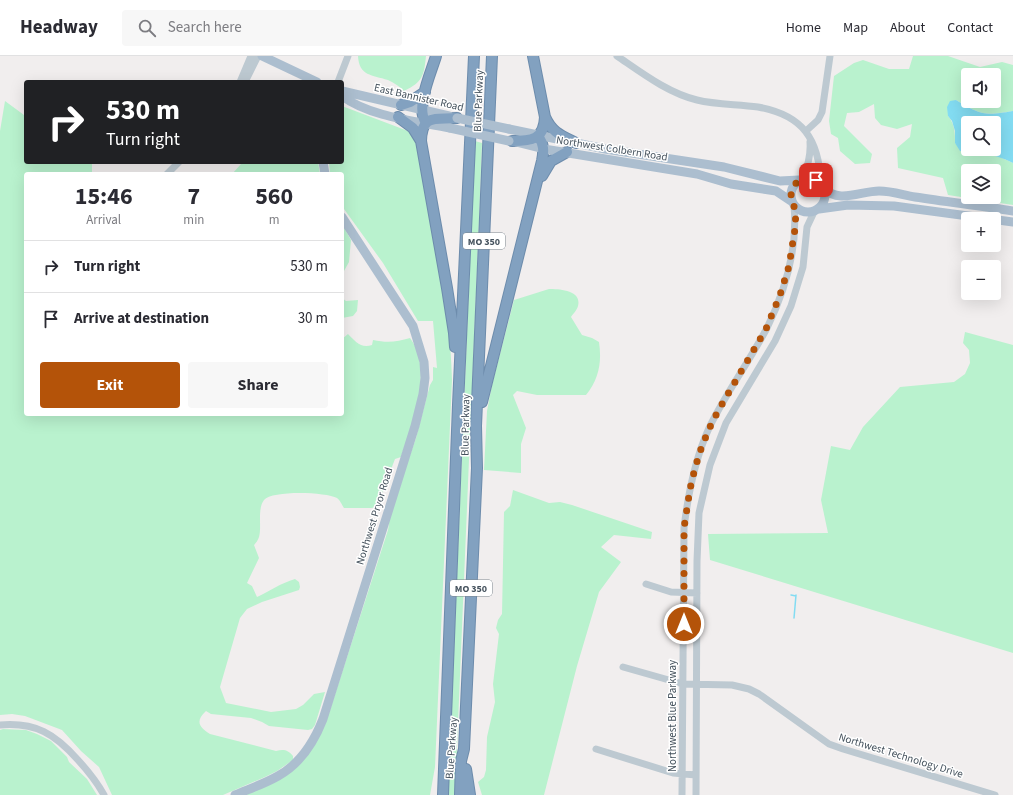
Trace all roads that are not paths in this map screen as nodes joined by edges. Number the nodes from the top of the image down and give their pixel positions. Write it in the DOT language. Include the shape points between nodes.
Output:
graph roads {
  1 [pos="251,56"];
  2 [pos="258,56"];
  3 [pos="262,56"];
  4 [pos="348,56"];
  5 [pos="436,56"];
  6 [pos="474,56"];
  7 [pos="492,56"];
  8 [pos="533,56"];
  9 [pos="617,56"];
  10 [pos="830,56"];
  11 [pos="241,80"];
  12 [pos="246,80"];
  13 [pos="313,80"];
  14 [pos="339,80"];
  15 [pos="344,91"];
  16 [pos="425,92"];
  17 [pos="344,98"];
  18 [pos="401,105"];
  19 [pos="421,110"];
  20 [pos="398,117"];
  21 [pos="545,117"];
  22 [pos="457,118"];
  23 [pos="426,123"];
  24 [pos="806,131"];
  25 [pos="538,136"];
  26 [pos="810,138"];
  27 [pos="421,141"];
  28 [pos="510,141"];
  29 [pos="576,143"];
  30 [pos="544,149"];
  31 [pos="567,152"];
  32 [pos="177,164"];
  33 [pos="169,172"];
  34 [pos="801,179"];
  35 [pos="537,182"];
  36 [pos="822,186"];
  37 [pos="793,203"];
  38 [pos="817,210"];
  39 [pos="1013,211"];
  40 [pos="344,220"];
  41 [pos="1013,222"];
  42 [pos="458,405"];
  43 [pos="476,426"];
  44 [pos="646,584"];
  45 [pos="684,593"];
  46 [pos="698,593"];
  47 [pos="623,667"];
  48 [pos="683,684"];
  49 [pos="697,685"];
  50 [pos="0,726"];
  51 [pos="596,749"];
  52 [pos="464,750"];
  53 [pos="444,769"];
  54 [pos="682,773"];
  55 [pos="696,775"];
  56 [pos="104,795"];
  57 [pos="235,795"];
  58 [pos="436,795"];
  59 [pos="443,795"];
  60 [pos="460,795"];
  61 [pos="470,795"];
  62 [pos="682,795"];
  63 [pos="696,795"];
  64 [pos="995,795"];
  1 -- 11 [label="street"];
  2 -- 12 [label="street"];
  3 -- 13 [label="main road"];
  4 -- 14 [label="street"];
  5 -- 16 [label="highway"];
  6 -- 42 [label="highway, Blue Parkway / MO 350"];
  7 -- 43 [label="highway, Blue Parkway / MO 350"];
  8 -- 21 [label="highway"];
  9 -- 24 [label="street" via="664,86 697,100 758,107 778,112 793,118"];
  10 -- 24 [label="street" via="822,112 818,120"];
  15 -- 18 [label="main road, East Bannister Road"];
  16 -- 18 [label="highway"];
  16 -- 19 [label="highway"];
  17 -- 20 [label="main road, East Bannister Road" via="351,103"];
  18 -- 19 [label="main road, East Bannister Road"];
  19 -- 22 [label="main road, East Bannister Road"];
  19 -- 23 [label="highway"];
  20 -- 23 [label="main road, East Bannister Road"];
  20 -- 27 [label="highway" via="413,128"];
  21 -- 25 [label="highway" via="543,130"];
  21 -- 29 [label="highway" via="556,133"];
  22 -- 23 [label="highway" via="436,119"];
  22 -- 25 [label="main road, East Bannister Road, bridge"];
  23 -- 27 [label="highway" via="422,128"];
  23 -- 28 [label="main road, Northwest Colbern Road, bridge"];
  24 -- 26 [label="street"];
  25 -- 28 [label="highway" via="532,140"];
  25 -- 29 [label="main road, Northwest Colbern Road"];
  25 -- 30 [label="highway"];
  26 -- 34 [label="street" via="809,163"];
  26 -- 36 [label="street" via="815,148"];
  27 -- 42 [label="highway" via="454,333"];
  28 -- 30 [label="main road, Northwest Colbern Road"];
  29 -- 34 [label="main road, Northwest Colbern Road" via="724,167 780,181"];
  30 -- 31 [label="main road, Northwest Colbern Road"];
  30 -- 35 [label="highway"];
  31 -- 35 [label="highway" via="551,161"];
  31 -- 37 [label="main road, Northwest Colbern Road" via="697,174 731,184 770,189 783,194"];
  32 -- 33 [label="street"];
  34 -- 36 [label="main road" via="811,178"];
  34 -- 37 [label="main road" via="792,189"];
  35 -- 43 [label="highway"];
  36 -- 38 [label="main road" via="825,199"];
  36 -- 39 [label="main road" via="828,193 836,196 891,192"];
  37 -- 38 [label="main road" via="803,212"];
  37 -- 45 [label="street, Northwest Blue Parkway" via="796,223 792,255 776,307 718,411 695,468 684,528"];
  38 -- 41 [label="main road" via="848,205 894,206"];
  38 -- 46 [label="street" via="807,227 803,267 791,306 775,341 726,424 710,465 699,513"];
  40 -- 57 [label="main road, Northwest Pryor Road" via="413,326 424,362 424,394 316,735 308,749 288,769"];
  42 -- 53 [label="highway, Blue Parkway / MO 350"];
  43 -- 52 [label="highway, Blue Parkway / MO 350" via="477,468"];
  44 -- 45 [label="street" via="671,592"];
  45 -- 46 [label="street"];
  45 -- 48 [label="street, Northwest Blue Parkway"];
  46 -- 49 [label="street"];
  47 -- 48 [label="street, Northwest Technology Drive"];
  48 -- 49 [label="street, Northwest Technology Drive"];
  48 -- 54 [label="street, Northwest Blue Parkway"];
  49 -- 55 [label="street"];
  49 -- 64 [label="street, Northwest Technology Drive" via="732,685 749,689 829,744"];
  50 -- 56 [label="street" via="20,725 46,732 59,741 87,770"];
  51 -- 54 [label="street" via="673,773"];
  52 -- 60 [label="highway, Blue Parkway / MO 350" via="461,761"];
  52 -- 61 [label="highway"];
  53 -- 58 [label="highway"];
  53 -- 59 [label="highway, Blue Parkway / MO 350"];
  54 -- 55 [label="street"];
  54 -- 62 [label="street, Northwest Blue Parkway"];
  55 -- 63 [label="street"];
}
